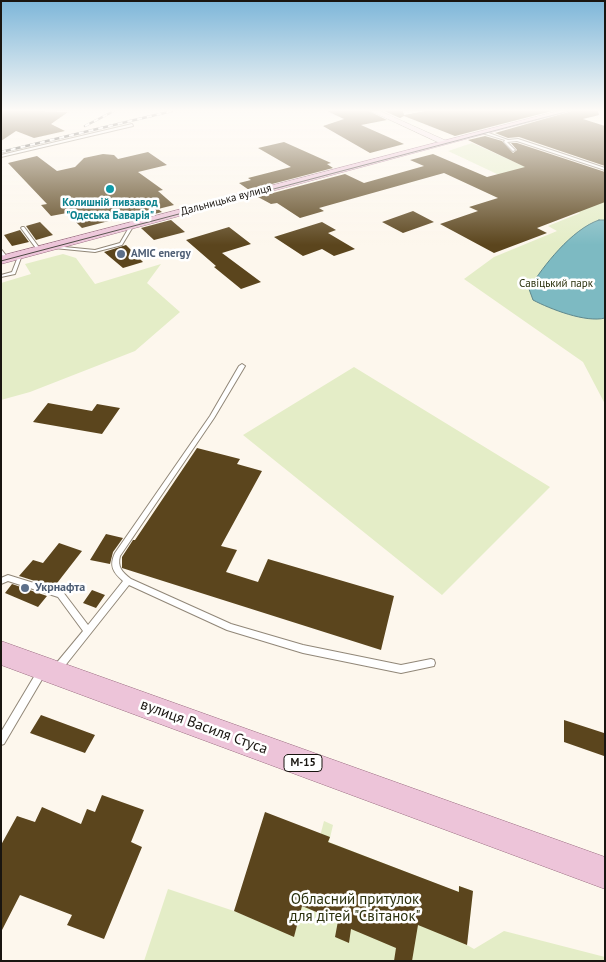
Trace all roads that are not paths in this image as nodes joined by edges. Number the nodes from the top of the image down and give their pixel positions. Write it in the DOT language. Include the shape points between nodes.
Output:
graph roads {
  1 [pos="393,156"];
  2 [pos="566,156"];
  3 [pos="605,169"];
  4 [pos="132,225"];
  5 [pos="23,228"];
  6 [pos="45,248"];
  7 [pos="20,255"];
  8 [pos="3,256"];
  9 [pos="1,276"];
  10 [pos="242,366"];
  11 [pos="1,581"];
  12 [pos="128,581"];
  13 [pos="88,631"];
  14 [pos="1,653"];
  15 [pos="431,664"];
  16 [pos="49,670"];
  17 [pos="1,741"];
  18 [pos="605,873"];
  1 -- 4 [label="main road, Дальницька вулиця"];
  2 -- 3 [label="lane"];
  4 -- 6 [label="main road, Дальницька вулиця"];
  4 -- 6 [label="lane" via="121,244 95,251"];
  5 -- 6 [label="lane"];
  6 -- 7 [label="main road, Дальницька вулиця"];
  7 -- 8 [label="main road, Дальницька вулиця"];
  7 -- 9 [label="lane" via="14,273"];
  10 -- 12 [label="lane" via="212,417 117,555 115,567"];
  11 -- 13 [label="lane" via="8,578 60,594"];
  12 -- 13 [label="lane"];
  12 -- 15 [label="lane" via="230,627 303,649 401,669"];
  13 -- 16 [label="lane"];
  14 -- 16 [label="main road, вулиця Василя Стуса / М-15"];
  16 -- 17 [label="lane"];
  16 -- 18 [label="main road, вулиця Василя Стуса / М-15"];
}
